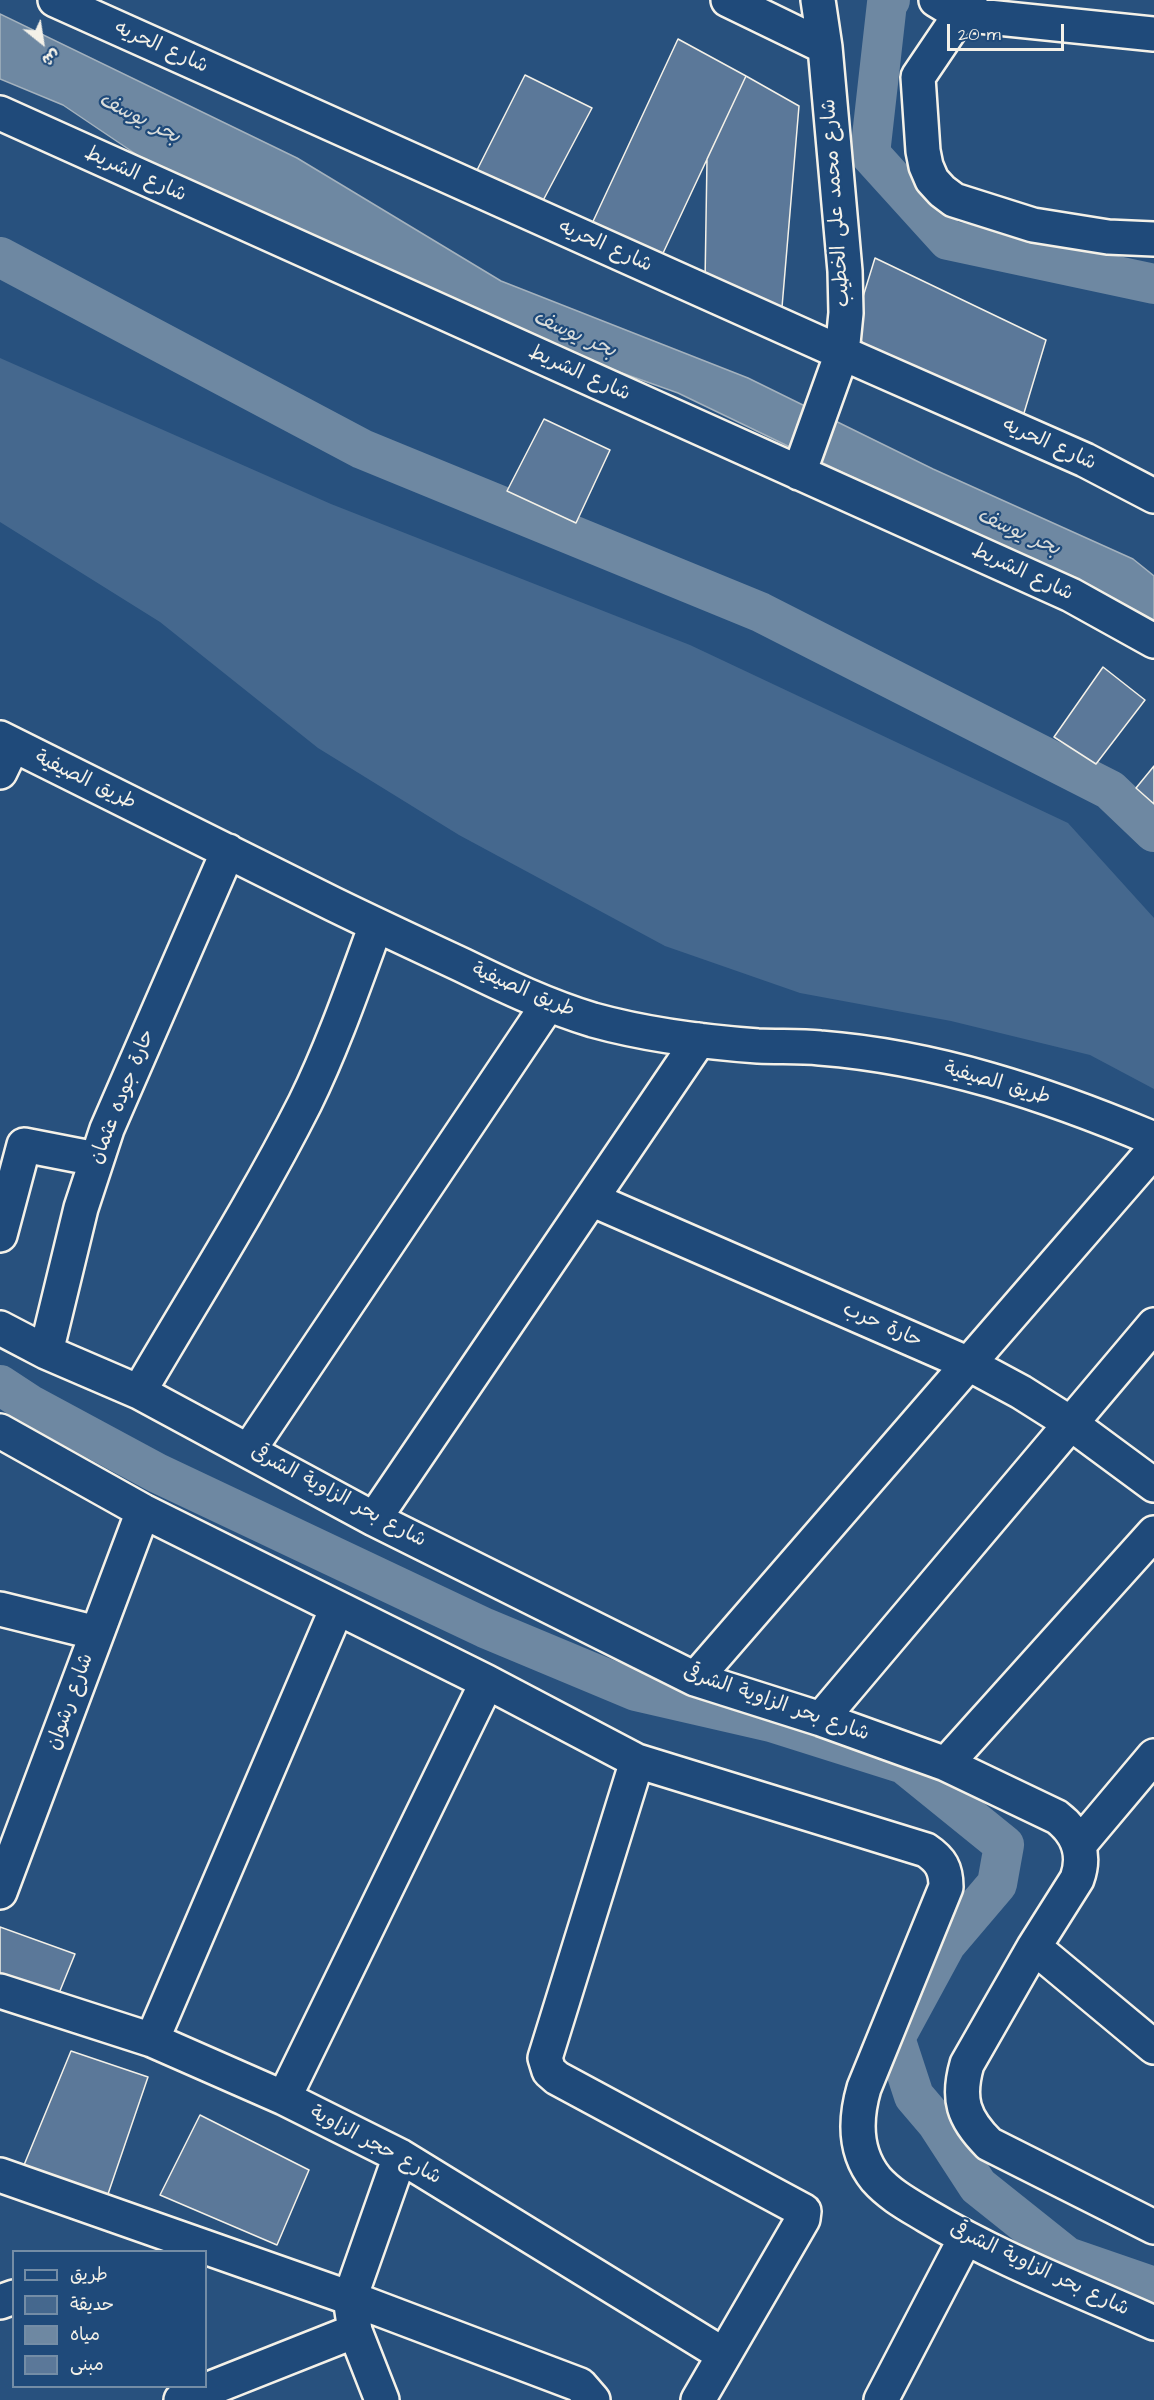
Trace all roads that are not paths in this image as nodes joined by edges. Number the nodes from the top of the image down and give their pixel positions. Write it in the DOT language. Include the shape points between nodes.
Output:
graph roads {
  1 [pos="728,0"];
  2 [pos="818,0"];
  3 [pos="69,3"];
  4 [pos="955,5"];
  5 [pos="1154,34"];
  6 [pos="825,47"];
  7 [pos="0,113"];
  8 [pos="1154,239"];
  9 [pos="842,354"];
  10 [pos="802,466"];
  11 [pos="1154,496"];
  12 [pos="1154,641"];
  13 [pos="4,752"];
  14 [pos="228,851"];
  15 [pos="376,925"];
  16 [pos="548,1006"];
  17 [pos="699,1041"];
  18 [pos="1154,1139"];
  19 [pos="1154,1150"];
  20 [pos="96,1159"];
  21 [pos="591,1199"];
  22 [pos="0,1235"];
  23 [pos="1154,1325"];
  24 [pos="0,1328"];
  25 [pos="46,1352"];
  26 [pos="969,1364"];
  27 [pos="139,1392"];
  28 [pos="1070,1423"];
  29 [pos="0,1431"];
  30 [pos="249,1450"];
  31 [pos="1154,1485"];
  32 [pos="143,1511"];
  33 [pos="374,1519"];
  34 [pos="1154,1533"];
  35 [pos="337,1608"];
  36 [pos="0,1609"];
  37 [pos="97,1633"];
  38 [pos="695,1679"];
  39 [pos="487,1682"];
  40 [pos="821,1719"];
  41 [pos="1154,1756"];
  42 [pos="638,1761"];
  43 [pos="946,1764"];
  44 [pos="1079,1845"];
  45 [pos="0,1892"];
  46 [pos="1034,1947"];
  47 [pos="0,1991"];
  48 [pos="152,2040"];
  49 [pos="1154,2047"];
  50 [pos="284,2098"];
  51 [pos="400,2156"];
  52 [pos="0,2175"];
  53 [pos="1154,2227"];
  54 [pos="180,2238"];
  55 [pos="965,2239"];
  56 [pos="147,2250"];
  57 [pos="350,2298"];
  58 [pos="1154,2323"];
  59 [pos="355,2331"];
  60 [pos="724,2355"];
  61 [pos="181,2400"];
  62 [pos="382,2400"];
  63 [pos="592,2400"];
  64 [pos="698,2400"];
  65 [pos="881,2400"];
  1 -- 6 [label="street"];
  2 -- 6 [label="street, شارع محمد على الخطيب"];
  3 -- 9 [label="street, شارع الحريه"];
  4 -- 5 [label="street"];
  4 -- 8 [label="street" via="918,77 924,159 932,180 954,200 1033,225 1108,237"];
  6 -- 9 [label="street, شارع محمد على الخطيب" via="845,271"];
  7 -- 10 [label="street, شارع الشريط"];
  9 -- 10 [label="street, شارع محمد على الخطيب"];
  9 -- 11 [label="street, شارع الحريه" via="1085,460"];
  10 -- 12 [label="street, شارع الشريط" via="1071,595"];
  13 -- 14 [label="street, طريق الصيفية"];
  14 -- 15 [label="street, طريق الصيفية"];
  14 -- 20 [label="street, حارة جوده عثمان"];
  15 -- 16 [label="street, طريق الصيفية"];
  15 -- 27 [label="street" via="305,1102"];
  16 -- 17 [label="street, طريق الصيفية" via="648,1033"];
  16 -- 30 [label="street"];
  17 -- 18 [label="street, طريق الصيفية" via="820,1047 891,1057 1029,1091"];
  17 -- 21 [label="street"];
  19 -- 26 [label="street"];
  20 -- 22 [label="street" via="24,1145"];
  20 -- 25 [label="street, حارة جوده عثمان"];
  21 -- 26 [label="street, حارة حرب"];
  21 -- 33 [label="street"];
  23 -- 28 [label="street"];
  24 -- 25 [label="street, شارع بحر الزاوية الشرقى"];
  25 -- 27 [label="street, شارع بحر الزاوية الشرقى"];
  26 -- 28 [label="street, حارة حرب"];
  26 -- 38 [label="street"];
  27 -- 30 [label="street, شارع بحر الزاوية الشرقى"];
  28 -- 31 [label="street, حارة حرب"];
  28 -- 40 [label="street"];
  29 -- 32 [label="street, شارع بحر الزاوية الشرقى"];
  30 -- 33 [label="street, شارع بحر الزاوية الشرقى"];
  32 -- 35 [label="street, شارع بحر الزاوية الشرقى"];
  32 -- 37 [label="street, شارع رشوان"];
  33 -- 38 [label="street, شارع بحر الزاوية الشرقى"];
  34 -- 43 [label="street"];
  35 -- 39 [label="street, شارع بحر الزاوية الشرقى"];
  35 -- 48 [label="street"];
  36 -- 37 [label="street"];
  37 -- 45 [label="street, شارع رشوان"];
  38 -- 40 [label="street, شارع بحر الزاوية الشرقى"];
  39 -- 42 [label="street, شارع بحر الزاوية الشرقى"];
  39 -- 50 [label="street"];
  40 -- 43 [label="street, شارع بحر الزاوية الشرقى"];
  41 -- 44 [label="street"];
  42 -- 55 [label="street, شارع بحر الزاوية الشرقى" via="936,1856 946,1876 946,1887 864,2088 858,2110 858,2134 875,2178 891,2194"];
  42 -- 60 [label="street" via="545,2058 556,2078 804,2211 803,2219"];
  43 -- 44 [label="street, شارع بحر الزاوية الشرقى" via="1057,1817 1067,1824"];
  44 -- 46 [label="street" via="1081,1868 1077,1879"];
  46 -- 49 [label="street"];
  46 -- 53 [label="street" via="967,2064 962,2090 967,2116 989,2144"];
  47 -- 48 [label="street, شارع حجر الزاوية"];
  48 -- 50 [label="street, شارع حجر الزاوية"];
  50 -- 51 [label="street, شارع حجر الزاوية"];
  51 -- 57 [label="street"];
  51 -- 60 [label="street, شارع حجر الزاوية"];
  52 -- 54 [label="street"];
  54 -- 56 [label="street"];
  54 -- 57 [label="street"];
  55 -- 58 [label="street, شارع بحر الزاوية الشرقى"];
  55 -- 65 [label="street"];
  57 -- 59 [label="street"];
  57 -- 63 [label="street" via="580,2385"];
  59 -- 61 [label="street"];
  59 -- 62 [label="street"];
  60 -- 64 [label="street"];
}
